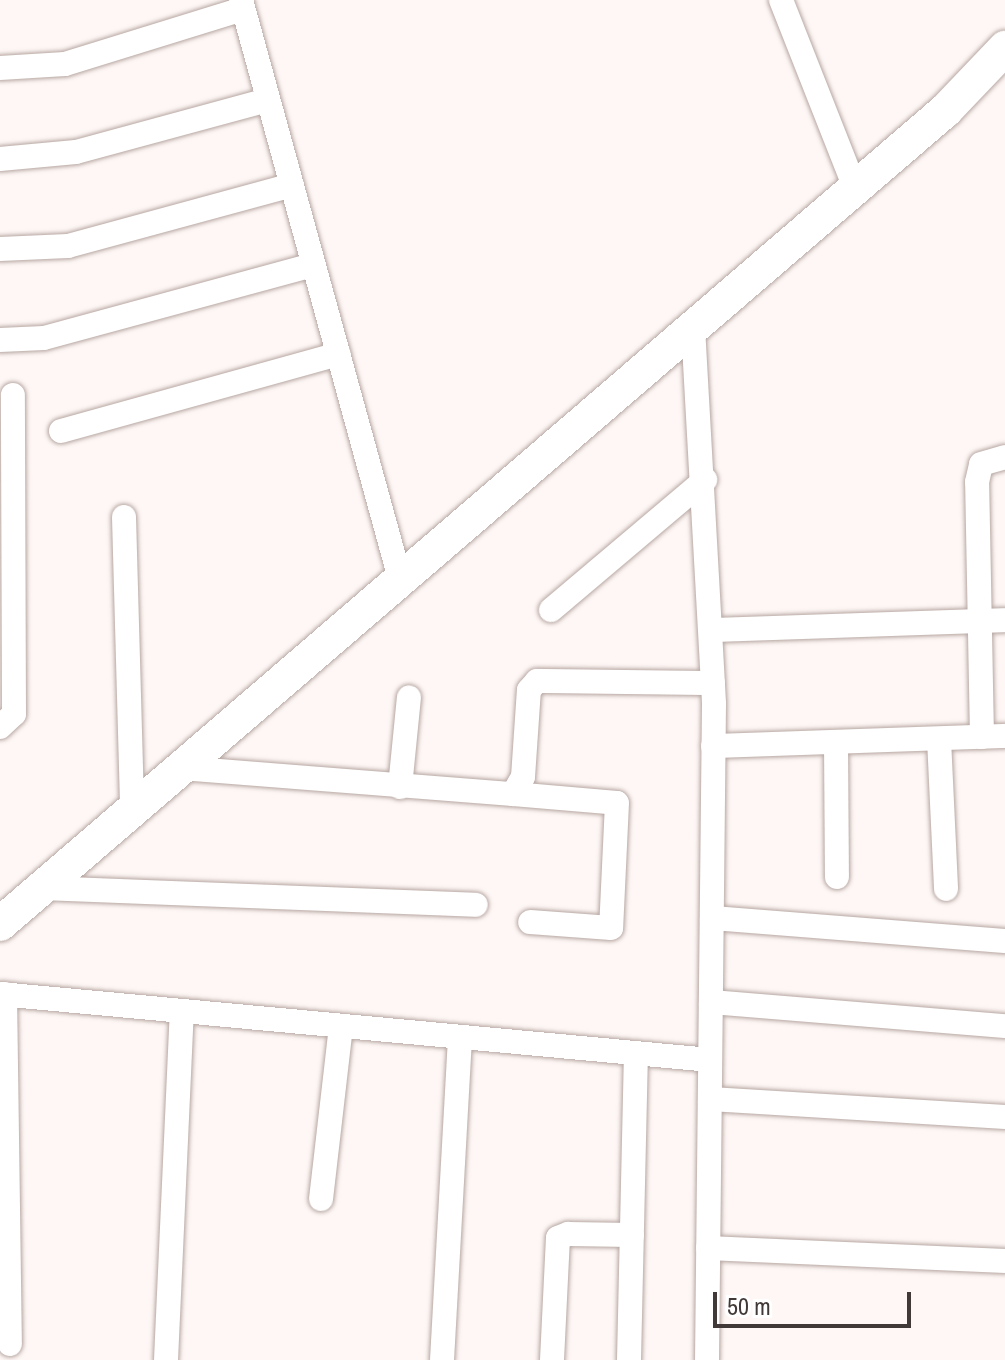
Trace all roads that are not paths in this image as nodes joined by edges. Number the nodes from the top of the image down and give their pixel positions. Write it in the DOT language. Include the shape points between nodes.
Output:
graph roads {
  1 [pos="781,0"];
  2 [pos="242,4"];
  3 [pos="1005,48"];
  4 [pos="0,68"];
  5 [pos="268,100"];
  6 [pos="0,159"];
  7 [pos="292,185"];
  8 [pos="855,188"];
  9 [pos="0,249"];
  10 [pos="313,265"];
  11 [pos="693,327"];
  12 [pos="0,340"];
  13 [pos="338,354"];
  14 [pos="13,395"];
  15 [pos="61,431"];
  16 [pos="1005,457"];
  17 [pos="705,480"];
  18 [pos="124,517"];
  19 [pos="400,579"];
  20 [pos="551,610"];
  21 [pos="1005,620"];
  22 [pos="980,621"];
  23 [pos="711,630"];
  24 [pos="713,683"];
  25 [pos="409,697"];
  26 [pos="0,727"];
  27 [pos="994,737"];
  28 [pos="939,739"];
  29 [pos="836,742"];
  30 [pos="713,746"];
  31 [pos="181,768"];
  32 [pos="400,787"];
  33 [pos="513,794"];
  34 [pos="132,810"];
  35 [pos="837,877"];
  36 [pos="41,888"];
  37 [pos="946,889"];
  38 [pos="476,905"];
  39 [pos="4,913"];
  40 [pos="712,918"];
  41 [pos="530,922"];
  42 [pos="1005,941"];
  43 [pos="3,994"];
  44 [pos="711,1002"];
  45 [pos="182,1013"];
  46 [pos="1005,1026"];
  47 [pos="341,1027"];
  48 [pos="460,1038"];
  49 [pos="636,1054"];
  50 [pos="710,1060"];
  51 [pos="710,1099"];
  52 [pos="1005,1117"];
  53 [pos="321,1199"];
  54 [pos="632,1235"];
  55 [pos="708,1248"];
  56 [pos="1005,1261"];
  57 [pos="10,1344"];
  58 [pos="166,1360"];
  59 [pos="442,1360"];
  60 [pos="552,1360"];
  61 [pos="629,1360"];
  62 [pos="707,1360"];
  1 -- 8 [label="street"];
  2 -- 4 [label="street" via="65,64"];
  2 -- 5 [label="street"];
  3 -- 8 [label="main road" via="946,110"];
  5 -- 6 [label="street" via="76,152"];
  5 -- 7 [label="street"];
  7 -- 9 [label="street" via="68,246"];
  7 -- 10 [label="street"];
  8 -- 11 [label="main road"];
  10 -- 12 [label="street" via="44,338"];
  10 -- 13 [label="street"];
  11 -- 17 [label="street"];
  11 -- 19 [label="main road"];
  13 -- 15 [label="street"];
  13 -- 19 [label="street"];
  14 -- 26 [label="street" via="14,714"];
  16 -- 22 [label="street" via="984,461 979,468"];
  17 -- 20 [label="street"];
  17 -- 23 [label="street"];
  18 -- 34 [label="street"];
  19 -- 31 [label="main road"];
  21 -- 22 [label="street"];
  22 -- 23 [label="street"];
  22 -- 27 [label="street"];
  23 -- 24 [label="street"];
  24 -- 30 [label="street"];
  24 -- 33 [label="street" via="537,681 529,690 523,777"];
  25 -- 32 [label="street"];
  27 -- 28 [label="street"];
  28 -- 29 [label="street"];
  28 -- 37 [label="street"];
  29 -- 30 [label="street"];
  29 -- 35 [label="street"];
  30 -- 40 [label="street"];
  31 -- 32 [label="street"];
  31 -- 34 [label="main road"];
  32 -- 33 [label="street"];
  33 -- 41 [label="street" via="617,803 611,928"];
  34 -- 36 [label="main road"];
  36 -- 38 [label="street"];
  36 -- 39 [label="main road"];
  40 -- 42 [label="street"];
  40 -- 44 [label="street"];
  43 -- 45 [label="street"];
  43 -- 57 [label="street"];
  44 -- 46 [label="street"];
  44 -- 50 [label="street"];
  45 -- 47 [label="street"];
  45 -- 58 [label="street"];
  47 -- 48 [label="street"];
  47 -- 53 [label="street"];
  48 -- 49 [label="street"];
  48 -- 59 [label="street"];
  49 -- 50 [label="street"];
  49 -- 54 [label="street"];
  50 -- 51 [label="street"];
  51 -- 52 [label="street"];
  51 -- 55 [label="street"];
  54 -- 60 [label="street" via="558,1238"];
  54 -- 61 [label="street"];
  55 -- 56 [label="street"];
  55 -- 62 [label="street"];
}
